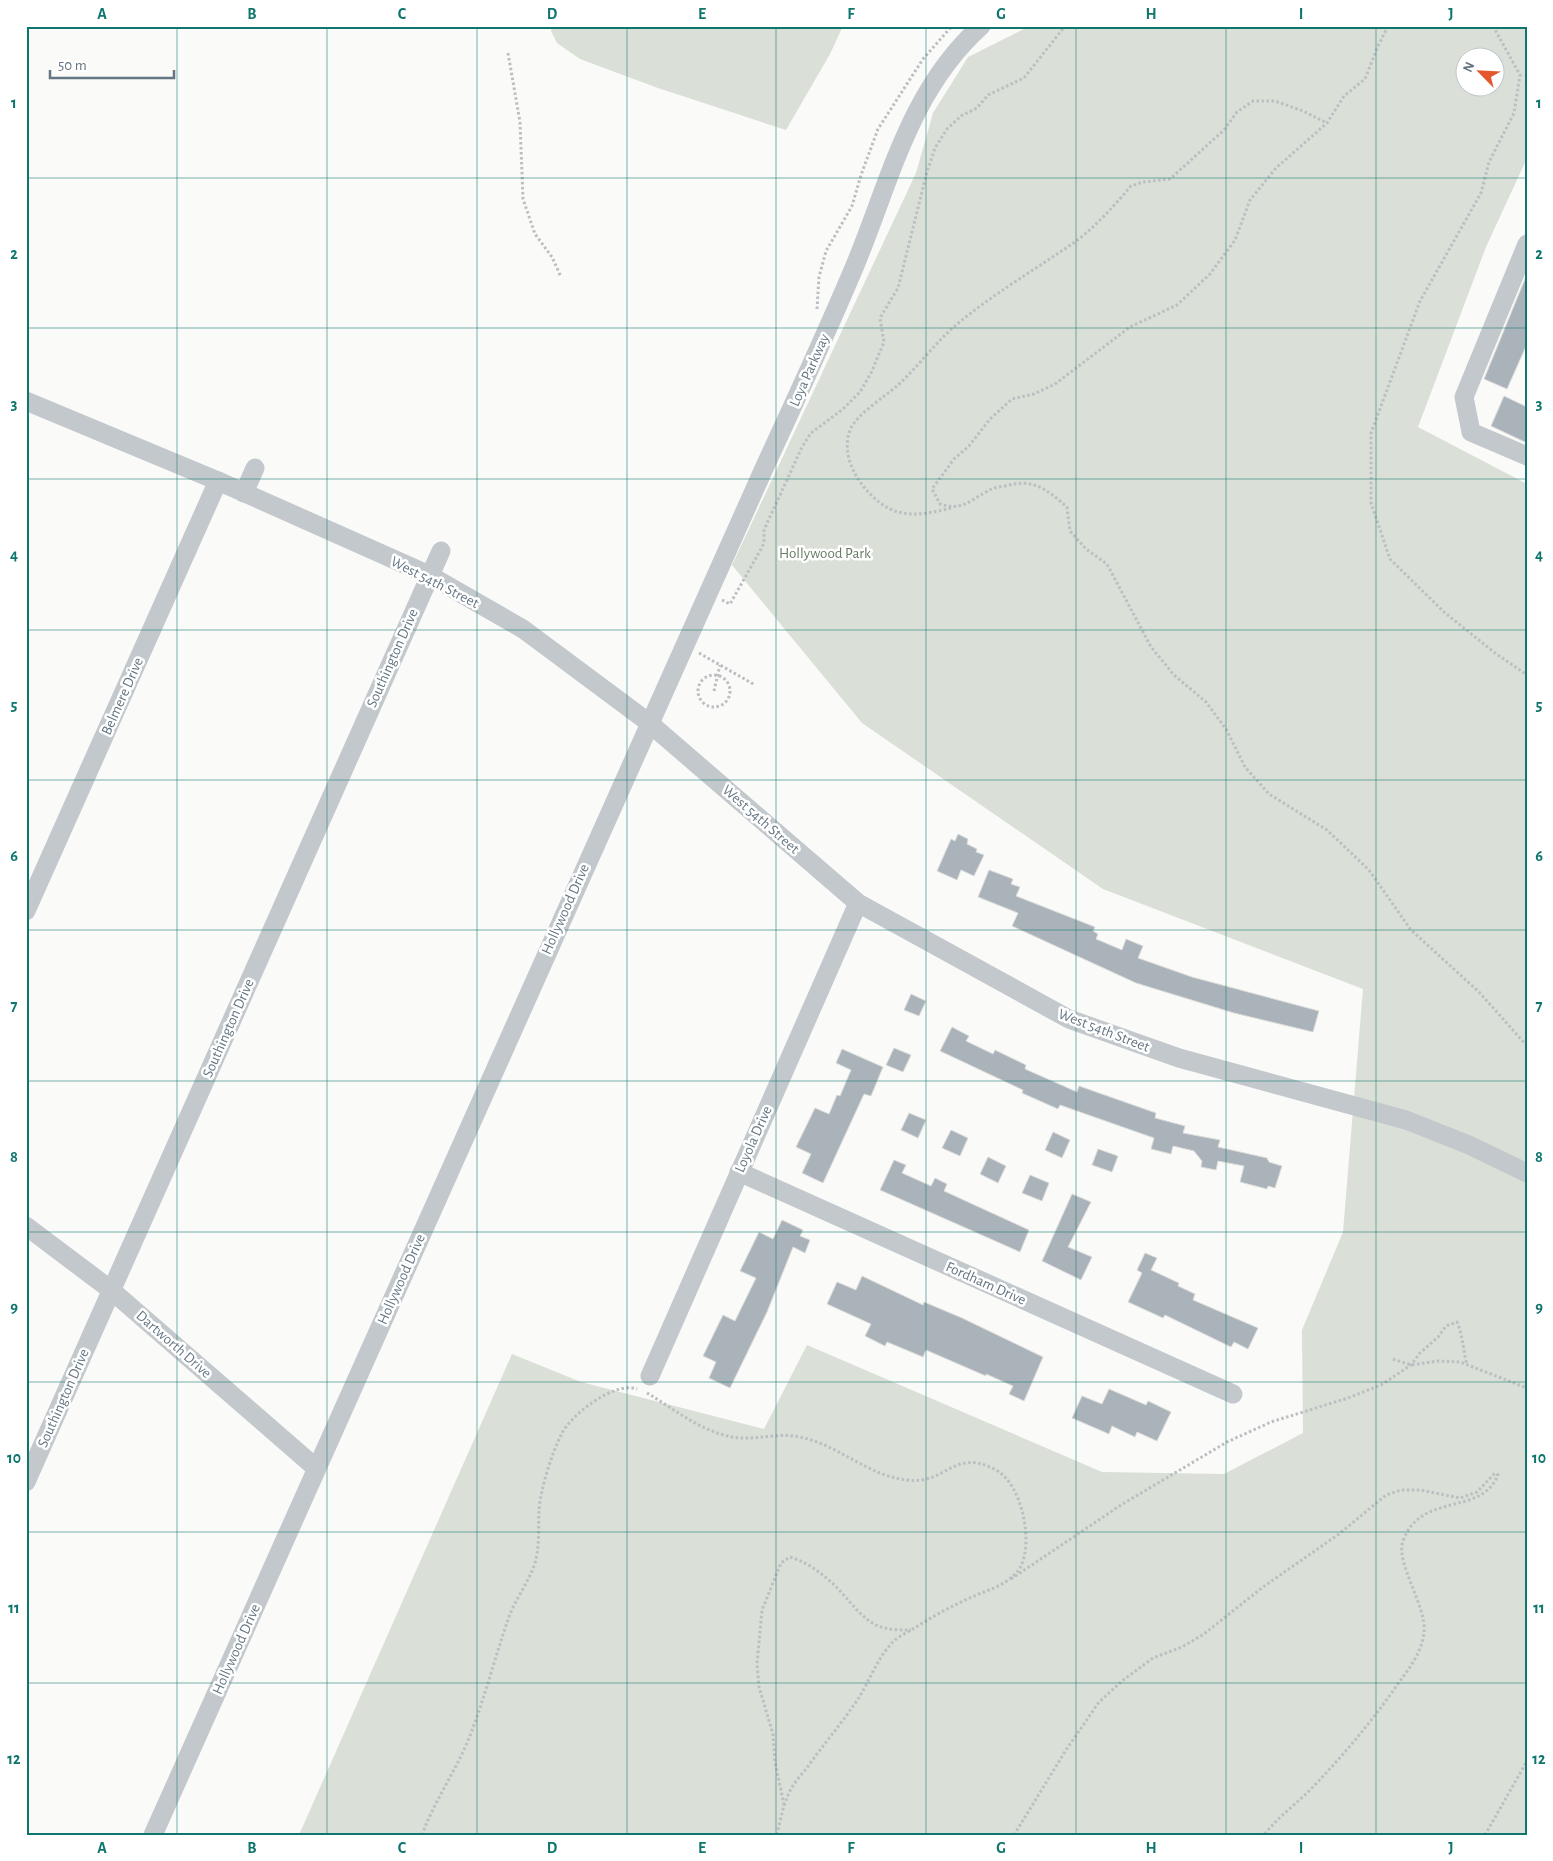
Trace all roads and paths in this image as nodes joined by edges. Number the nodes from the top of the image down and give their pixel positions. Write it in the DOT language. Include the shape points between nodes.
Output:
graph roads {
  1 [pos="952,26"];
  2 [pos="981,26"];
  3 [pos="1065,26"];
  4 [pos="1388,26"];
  5 [pos="1493,26"];
  6 [pos="508,53"];
  7 [pos="1327,123"];
  8 [pos="1527,244"];
  9 [pos="562,277"];
  10 [pos="816,314"];
  11 [pos="26,401"];
  12 [pos="1527,456"];
  13 [pos="255,468"];
  14 [pos="218,481"];
  15 [pos="244,493"];
  16 [pos="953,508"];
  17 [pos="441,551"];
  18 [pos="429,575"];
  19 [pos="730,604"];
  20 [pos="708,657"];
  21 [pos="720,665"];
  22 [pos="1527,675"];
  23 [pos="718,676"];
  24 [pos="755,685"];
  25 [pos="714,691"];
  26 [pos="648,722"];
  27 [pos="858,903"];
  28 [pos="26,911"];
  29 [pos="1527,1046"];
  30 [pos="738,1172"];
  31 [pos="1527,1173"];
  32 [pos="26,1226"];
  33 [pos="111,1290"];
  34 [pos="1393,1359"];
  35 [pos="1467,1364"];
  36 [pos="1411,1365"];
  37 [pos="650,1376"];
  38 [pos="1527,1388"];
  39 [pos="1233,1394"];
  40 [pos="316,1468"];
  41 [pos="26,1482"];
  42 [pos="1001,1586"];
  43 [pos="911,1630"];
  44 [pos="1527,1761"];
  45 [pos="784,1806"];
  46 [pos="153,1835"];
  47 [pos="422,1835"];
  48 [pos="777,1835"];
  49 [pos="1014,1835"];
  50 [pos="1264,1835"];
  51 [pos="1485,1835"];
  1 -- 10 [label="path" via="923,59 878,129 852,206 826,251 819,277"];
  2 -- 26 [label="street, Loya Parkway" via="946,62 918,106 856,262"];
  3 -- 19 [label="path" via="1024,78 988,95 977,108 961,116 947,129 935,148 898,288 880,318 884,342 860,392 811,433 802,447 764,530 764,543"];
  4 -- 7 [label="path" via="1365,79 1344,96"];
  5 -- 22 [label="path" via="1520,75 1514,113 1489,162 1481,193 1420,301 1371,433 1371,503 1390,559 1444,612"];
  6 -- 9 [label="path" via="520,122 523,199 535,234 552,256"];
  7 -- 16 [label="path" via="1276,168 1250,200 1235,240 1210,274 1177,305 1130,327 1055,384 1034,394 1012,399 990,419 932,489 940,504"];
  7 -- 16 [label="path" via="1303,110 1274,101 1254,101 1237,112 1224,130 1170,178 1131,186 1070,246 1014,282 954,327 899,384 856,420 850,430 848,448 860,483 870,495 882,505 918,516"];
  8 -- 12 [label="street" via="1464,397 1471,432"];
  11 -- 14 [label="street, West 54th Street"];
  13 -- 15 [label="street"];
  14 -- 15 [label="street, West 54th Street"];
  14 -- 28 [label="street, Belmere Drive"];
  15 -- 18 [label="street, West 54th Street"];
  16 -- 29 [label="path" via="988,490 1021,482 1047,490 1067,508 1070,531 1086,549 1107,564 1151,648 1174,675 1206,702 1226,729 1245,767 1269,794 1327,830 1369,870 1411,930 1479,992"];
  17 -- 18 [label="street, Southington Drive"];
  18 -- 26 [label="street, West 54th Street" via="523,629"];
  18 -- 33 [label="street, Southington Drive"];
  20 -- 21 [label="path"];
  21 -- 23 [label="path"];
  21 -- 24 [label="path"];
  23 -- 23 [label="path" via="711,675 700,682 697,695 705,706 718,708 728,701 731,687 724,677"];
  23 -- 25 [label="path"];
  26 -- 27 [label="street, West 54th Street"];
  26 -- 40 [label="street, Hollywood Drive"];
  27 -- 30 [label="street, Loyola Drive"];
  27 -- 31 [label="street, West 54th Street" via="1069,1019 1179,1058 1406,1120"];
  30 -- 37 [label="street, Loyola Drive"];
  30 -- 39 [label="street, Fordham Drive"];
  32 -- 33 [label="street, Dartworth Drive"];
  33 -- 40 [label="street, Dartworth Drive"];
  33 -- 41 [label="street, Southington Drive"];
  34 -- 36 [label="path"];
  35 -- 36 [label="path" via="1438,1361"];
  35 -- 36 [label="path" via="1457,1322 1446,1326"];
  35 -- 38 [label="path"];
  36 -- 42 [label="path" via="1381,1384 1348,1398 1271,1422 1227,1442 1120,1505"];
  40 -- 46 [label="street, Hollywood Drive"];
  42 -- 43 [label="path" via="955,1603"];
  42 -- 47 [label="path" via="1019,1569 1026,1550 1026,1524 1015,1492 998,1471 965,1461 930,1480 891,1478 804,1437 724,1436 706,1429 645,1391 629,1386 618,1388 571,1420 562,1433 539,1508 539,1546 534,1564 511,1613 460,1760"];
  43 -- 45 [label="path" via="891,1643 858,1700 790,1791"];
  43 -- 45 [label="path" via="876,1625 824,1575 804,1561 790,1557 781,1562 762,1610 757,1664 759,1687 773,1734"];
  44 -- 51 [label="path"];
  45 -- 48 [label="path"];
  49 -- 50 [label="path" via="1099,1702 1153,1658 1204,1634 1386,1495 1401,1490 1421,1490 1460,1498 1477,1492 1494,1473 1498,1475 1478,1498 1429,1510 1413,1524 1403,1542 1403,1557 1424,1630 1415,1661 1344,1755"];
}
